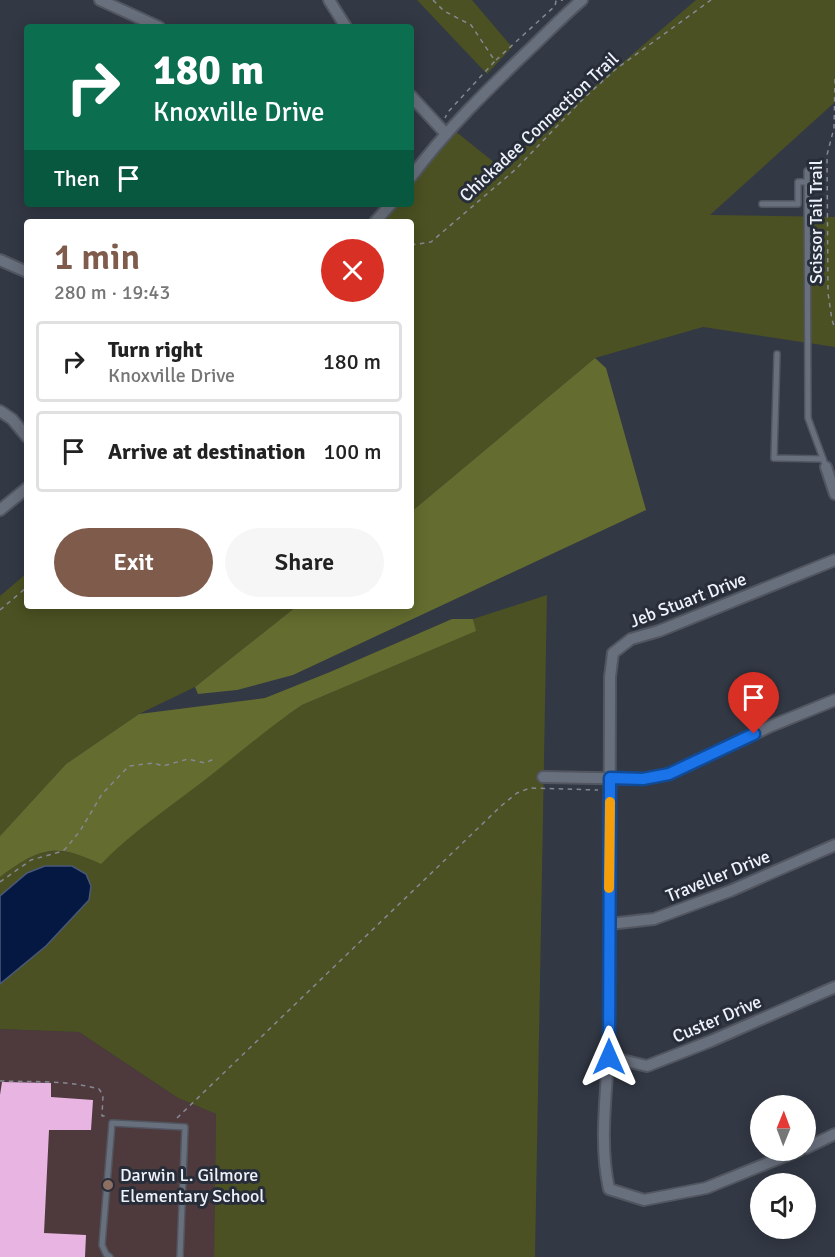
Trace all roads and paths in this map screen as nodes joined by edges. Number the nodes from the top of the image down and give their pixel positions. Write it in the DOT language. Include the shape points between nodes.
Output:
graph roads {
  1 [pos="100,0"];
  2 [pos="329,0"];
  3 [pos="433,0"];
  4 [pos="563,0"];
  5 [pos="711,0"];
  6 [pos="577,1"];
  7 [pos="152,24"];
  8 [pos="344,24"];
  9 [pos="495,61"];
  10 [pos="835,78"];
  11 [pos="414,99"];
  12 [pos="438,125"];
  13 [pos="446,134"];
  14 [pos="807,171"];
  15 [pos="414,173"];
  16 [pos="807,182"];
  17 [pos="762,204"];
  18 [pos="388,207"];
  19 [pos="378,219"];
  20 [pos="414,245"];
  21 [pos="0,260"];
  22 [pos="24,271"];
  23 [pos="835,330"];
  24 [pos="777,354"];
  25 [pos="0,411"];
  26 [pos="24,433"];
  27 [pos="825,463"];
  28 [pos="24,490"];
  29 [pos="835,494"];
  30 [pos="0,510"];
  31 [pos="835,560"];
  32 [pos="24,590"];
  33 [pos="0,610"];
  34 [pos="835,700"];
  35 [pos="214,759"];
  36 [pos="543,777"];
  37 [pos="610,784"];
  38 [pos="835,845"];
  39 [pos="0,882"];
  40 [pos="609,924"];
  41 [pos="835,987"];
  42 [pos="609,1057"];
  43 [pos="0,1081"];
  44 [pos="178,1118"];
  45 [pos="112,1119"];
  46 [pos="835,1134"];
  47 [pos="816,1143"];
  48 [pos="773,1161"];
  49 [pos="110,1257"];
  50 [pos="180,1257"];
  1 -- 7 [label="street"];
  2 -- 8 [label="street"];
  3 -- 9 [label="path" via="444,11 471,25"];
  4 -- 9 [label="path" via="556,1"];
  5 -- 20 [label="path, Chickadee Connection Trail" via="616,69 516,169 431,242"];
  6 -- 13 [label="street"];
  9 -- 12 [label="path"];
  10 -- 23 [label="path, Scissor Tail Trail" via="834,129 827,155 828,293"];
  11 -- 12 [label="street"];
  12 -- 13 [label="street"];
  13 -- 15 [label="street"];
  14 -- 16 [label="lane"];
  16 -- 17 [label="lane" via="798,182 798,204"];
  16 -- 27 [label="lane" via="808,418"];
  18 -- 19 [label="street"];
  21 -- 22 [label="street"];
  24 -- 27 [label="lane" via="774,458"];
  25 -- 26 [label="street"];
  27 -- 29 [label="street"];
  28 -- 30 [label="street"];
  31 -- 37 [label="street, Jeb Stuart Drive" via="631,639 613,653"];
  32 -- 33 [label="path"];
  34 -- 37 [label="street" via="669,774"];
  35 -- 39 [label="path" via="205,763 188,759 162,766 129,766 102,794 63,851 31,860"];
  36 -- 37 [label="street"];
  37 -- 40 [label="street, Jeb Stuart Drive"];
  37 -- 44 [label="path" via="530,788 517,793"];
  38 -- 40 [label="street, Traveller Drive" via="654,919"];
  40 -- 42 [label="street, Jeb Stuart Drive"];
  41 -- 42 [label="street, Custer Drive" via="647,1066"];
  42 -- 48 [label="street, Jeb Stuart Drive" via="604,1122 609,1190 644,1200 706,1188"];
  43 -- 45 [label="path" via="99,1089 103,1095 102,1116"];
  45 -- 49 [label="lane" via="102,1245"];
  45 -- 50 [label="lane" via="185,1127"];
  46 -- 47 [label="street"];
}
